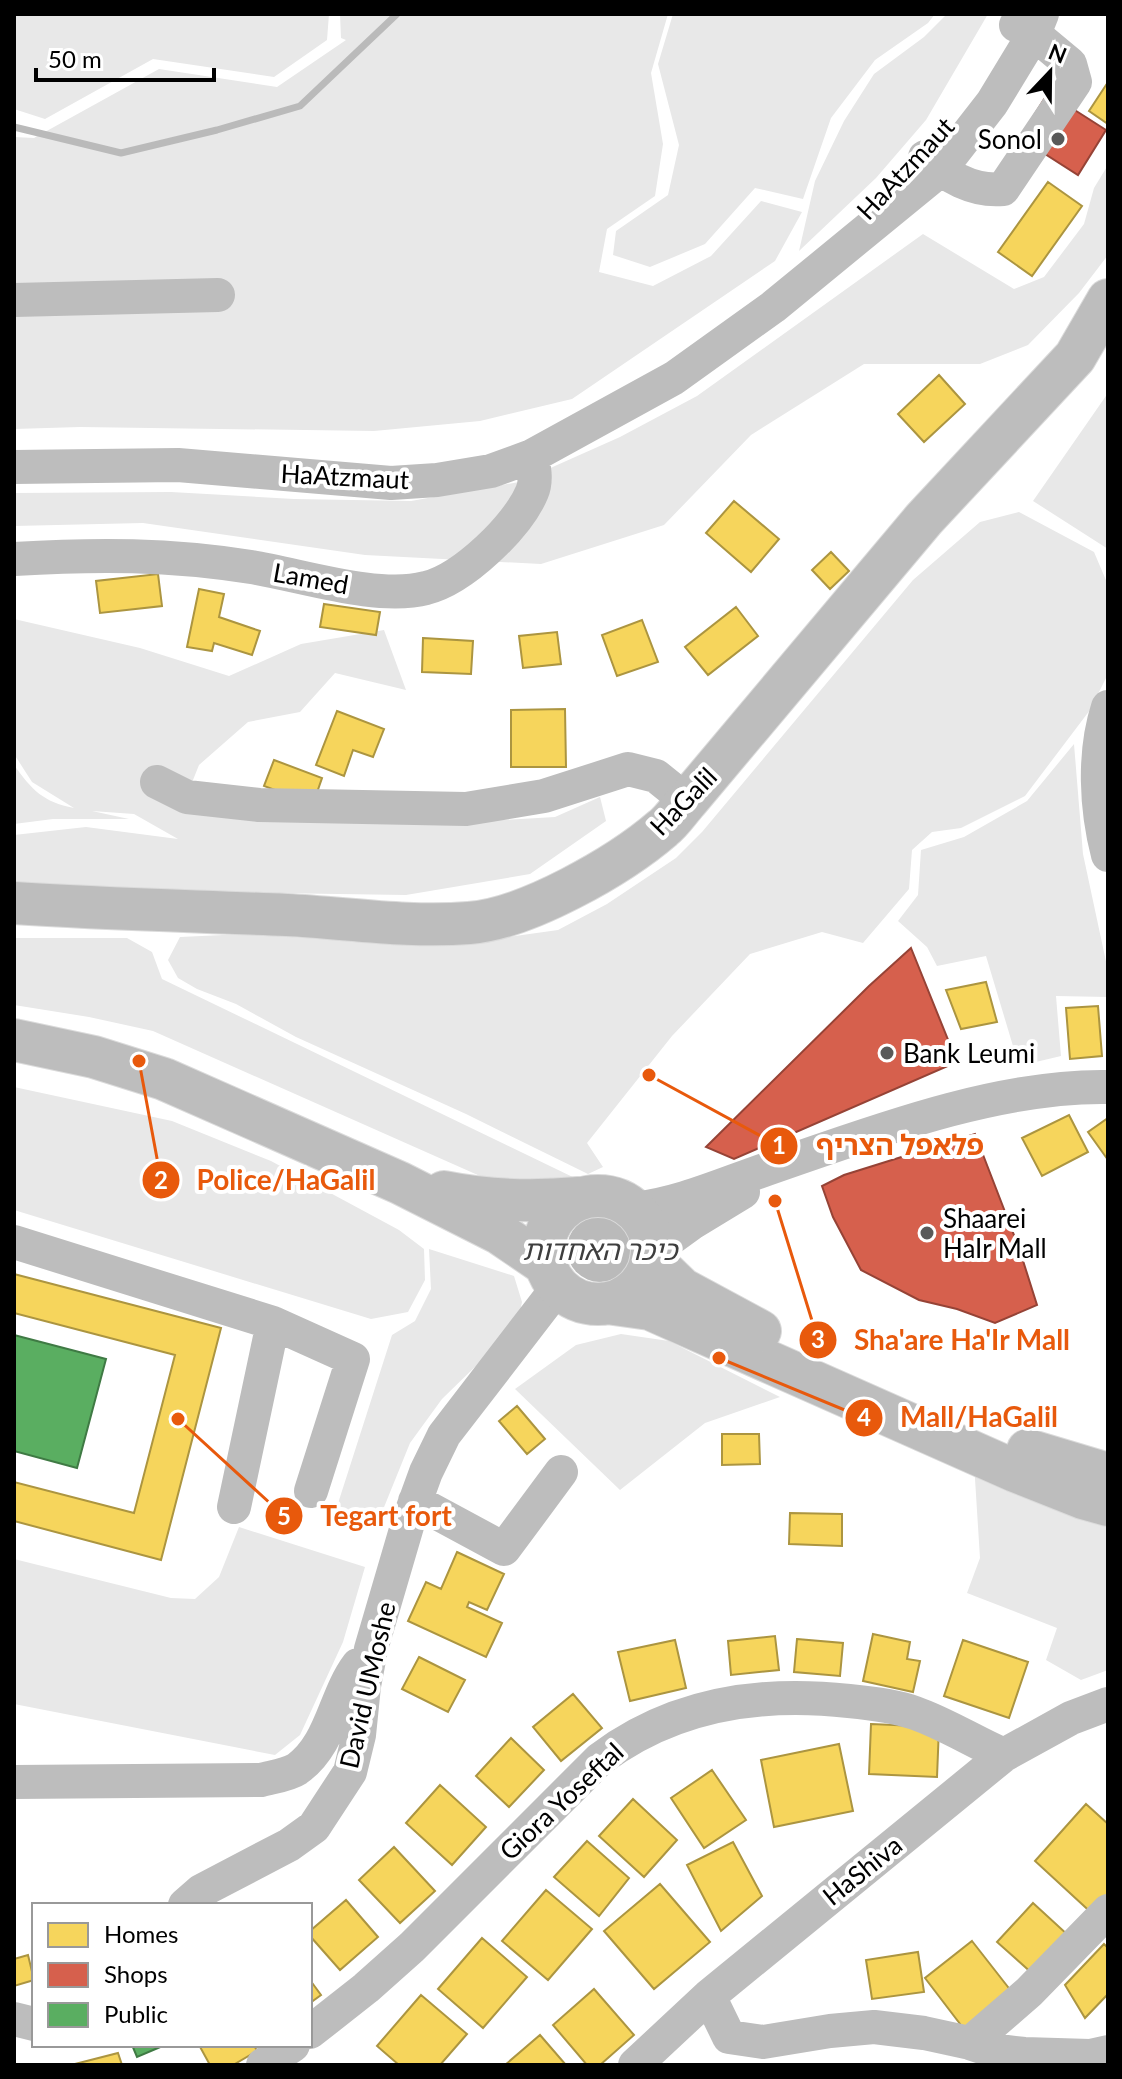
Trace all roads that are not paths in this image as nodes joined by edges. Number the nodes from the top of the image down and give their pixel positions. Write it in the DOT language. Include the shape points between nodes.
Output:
graph roads {
  1 [pos="1027,21"];
  2 [pos="930,163"];
  3 [pos="218,295"];
  4 [pos="14,300"];
  5 [pos="1108,300"];
  6 [pos="532,456"];
  7 [pos="14,467"];
  8 [pos="14,559"];
  9 [pos="1108,707"];
  10 [pos="157,782"];
  11 [pos="687,801"];
  12 [pos="1108,855"];
  13 [pos="14,903"];
  14 [pos="14,1040"];
  15 [pos="1108,1087"];
  16 [pos="801,1157"];
  17 [pos="400,1183"];
  18 [pos="579,1198"];
  19 [pos="633,1209"];
  20 [pos="14,1242"];
  21 [pos="652,1256"];
  22 [pos="552,1276"];
  23 [pos="607,1303"];
  24 [pos="273,1323"];
  25 [pos="561,1472"];
  26 [pos="1108,1474"];
  27 [pos="311,1491"];
  28 [pos="415,1501"];
  29 [pos="1108,1505"];
  30 [pos="234,1507"];
  31 [pos="371,1649"];
  32 [pos="1108,1704"];
  33 [pos="1004,1755"];
  34 [pos="14,1782"];
  35 [pos="187,1903"];
  36 [pos="1108,1911"];
  37 [pos="709,1996"];
  38 [pos="312,2030"];
  39 [pos="970,2043"];
  40 [pos="290,2047"];
  41 [pos="1108,2052"];
  42 [pos="263,2065"];
  43 [pos="635,2065"];
  1 -- 2 [label="street, HaAtzmaut" via="992,103"];
  1 -- 2 [label="street" via="1070,64 1075,82 1003,189 985,191"];
  2 -- 6 [label="street, HaAtzmaut" via="773,307 674,378"];
  3 -- 4 [label="street"];
  5 -- 11 [label="main road, HaGalil" via="1075,357 924,519"];
  6 -- 7 [label="street, HaAtzmaut" via="491,471 391,483 178,465"];
  6 -- 8 [label="street, Lamed" via="531,493 496,544 428,588 374,589 141,554"];
  9 -- 12 [label="street" via="1102,723 1099,820"];
  10 -- 11 [label="street" via="187,797 259,805 466,809 544,796 628,769 656,776"];
  11 -- 13 [label="main road, HaGalil" via="663,828 581,883 515,913 473,923"];
  14 -- 17 [label="main road" via="164,1079"];
  15 -- 16 [label="street" via="1071,1087 988,1101"];
  16 -- 19 [label="street" via="659,1206"];
  16 -- 21 [label="street" via="692,1223"];
  17 -- 18 [label="main road" via="480,1199"];
  17 -- 22 [label="main road" via="499,1233"];
  18 -- 19 [label="main road" via="612,1197"];
  18 -- 22 [label="main road" via="563,1207 544,1238 543,1255"];
  19 -- 21 [label="main road" via="651,1237"];
  20 -- 24 [label="street"];
  21 -- 23 [label="main road" via="638,1287"];
  21 -- 26 [label="main road" via="682,1289 824,1365 973,1433"];
  22 -- 23 [label="main road" via="572,1298"];
  22 -- 28 [label="street, David UMoshe" via="444,1435"];
  23 -- 29 [label="main road" via="650,1309 1015,1471"];
  24 -- 27 [label="street" via="353,1359"];
  24 -- 30 [label="street"];
  25 -- 28 [label="street" via="504,1549"];
  28 -- 31 [label="street, David UMoshe"];
  31 -- 34 [label="street" via="348,1678 318,1750 296,1770 261,1780"];
  31 -- 35 [label="street, David UMoshe" via="350,1772 314,1827"];
  32 -- 33 [label="street, HaShiva"];
  33 -- 37 [label="street, HaShiva"];
  33 -- 38 [label="street, Giora Yoseftal" via="913,1712 819,1698 758,1698 664,1720 600,1759 412,1947"];
  36 -- 39 [label="street"];
  37 -- 39 [label="street" via="729,2037 763,2042 874,2027"];
  37 -- 43 [label="street, HaShiva"];
  39 -- 41 [label="street" via="1024,2054"];
  40 -- 42 [label="street"];
}
